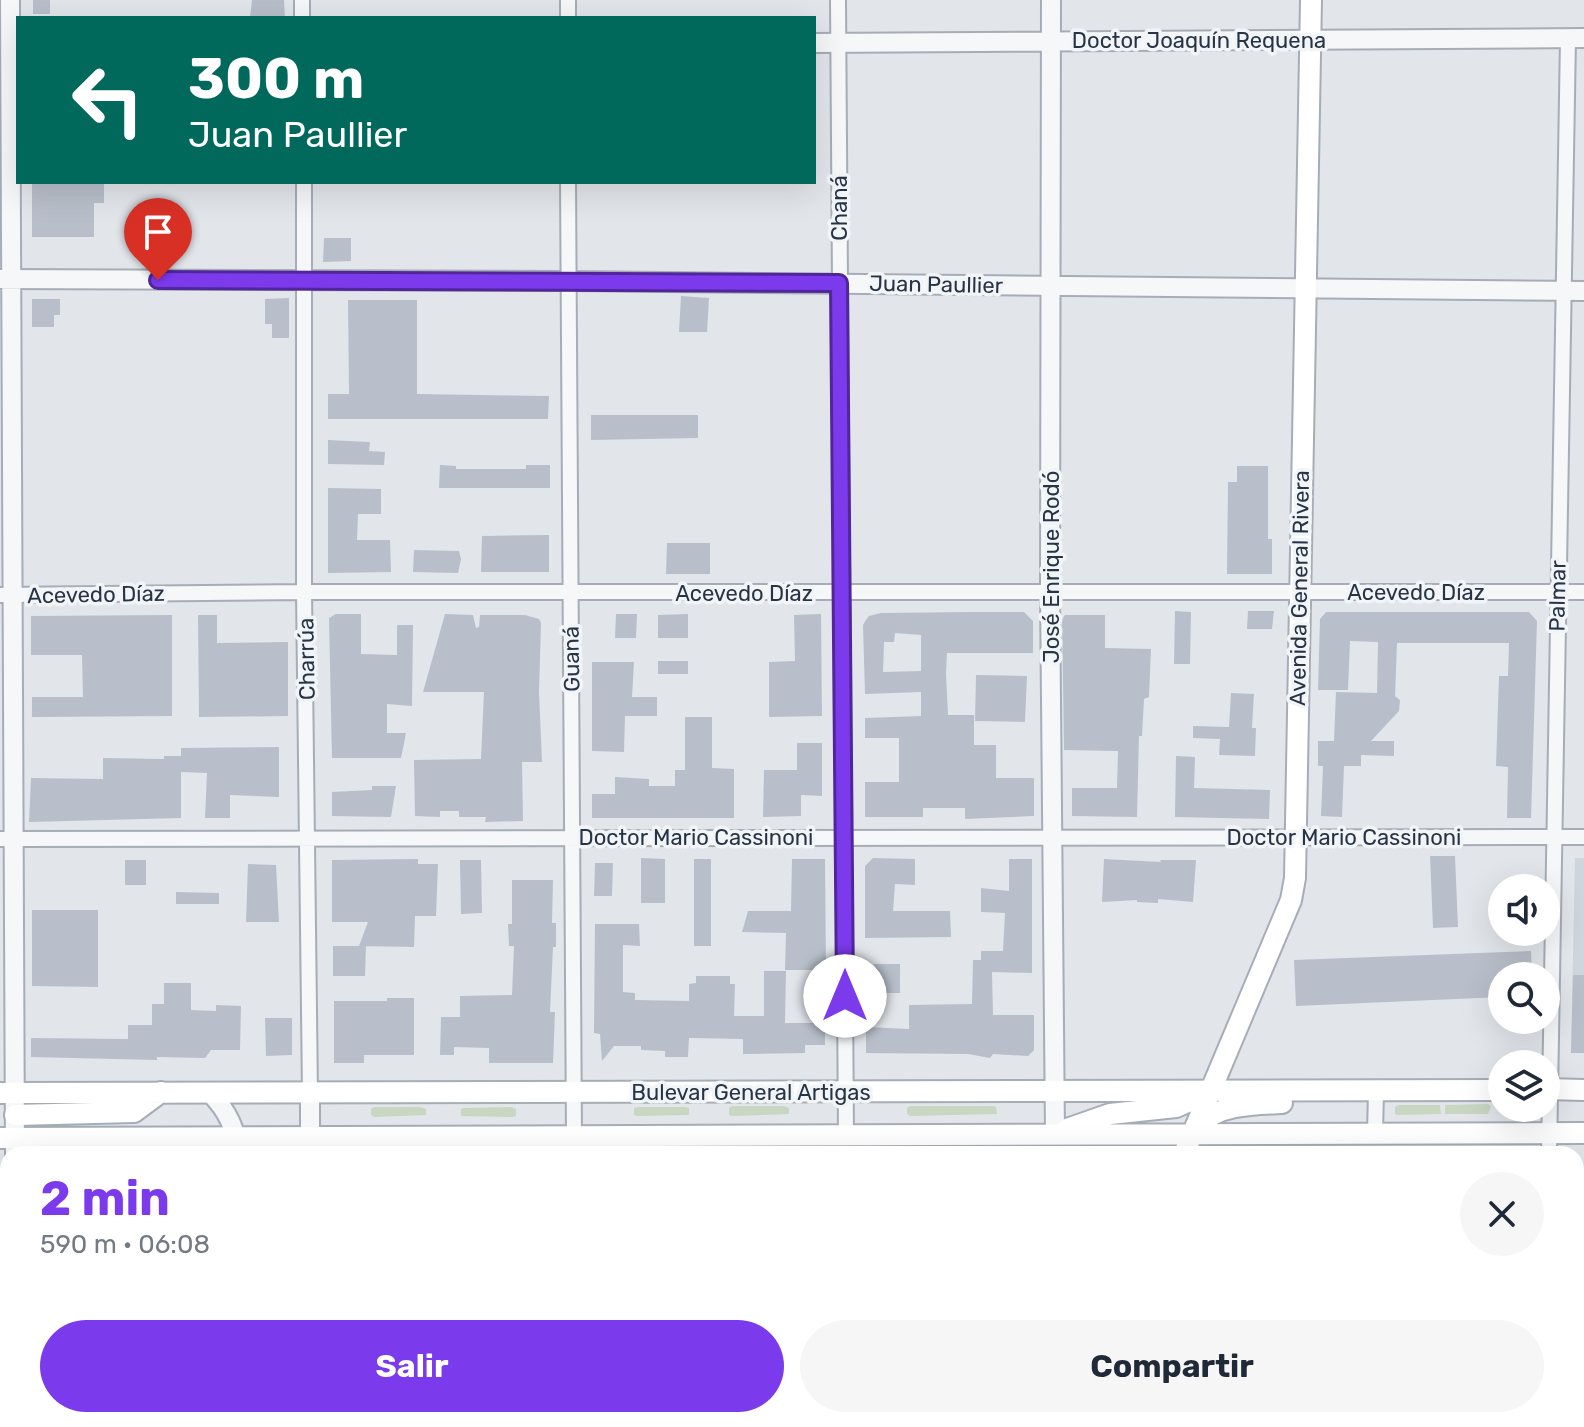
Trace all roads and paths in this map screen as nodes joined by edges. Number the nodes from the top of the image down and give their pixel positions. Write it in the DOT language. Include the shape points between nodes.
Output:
graph roads {
  1 [pos="10,0"];
  2 [pos="838,0"];
  3 [pos="1051,0"];
  4 [pos="1311,0"];
  5 [pos="1576,38"];
  6 [pos="1310,39"];
  7 [pos="1050,41"];
  8 [pos="838,42"];
  9 [pos="816,43"];
  10 [pos="9,48"];
  11 [pos="304,184"];
  12 [pos="568,184"];
  13 [pos="6,279"];
  14 [pos="305,280"];
  15 [pos="568,281"];
  16 [pos="839,283"];
  17 [pos="1050,286"];
  18 [pos="1305,289"];
  19 [pos="1563,291"];
  20 [pos="1584,291"];
  21 [pos="6,436"];
  22 [pos="304,592"];
  23 [pos="1050,592"];
  24 [pos="1299,592"];
  25 [pos="1557,592"];
  26 [pos="1584,592"];
  27 [pos="570,593"];
  28 [pos="842,593"];
  29 [pos="7,595"];
  30 [pos="844,837"];
  31 [pos="1054,837"];
  32 [pos="1296,837"];
  33 [pos="1553,837"];
  34 [pos="1584,837"];
  35 [pos="309,838"];
  36 [pos="574,838"];
  37 [pos="7,839"];
  38 [pos="1549,1050"];
  39 [pos="1560,1089"];
  40 [pos="1488,1090"];
  41 [pos="1584,1090"];
  42 [pos="1055,1091"];
  43 [pos="1213,1091"];
  44 [pos="1370,1091"];
  45 [pos="161,1092"];
  46 [pos="573,1092"];
  47 [pos="846,1092"];
  48 [pos="8,1093"];
  49 [pos="210,1093"];
  50 [pos="310,1094"];
  51 [pos="15,1115"];
  52 [pos="1549,1122"];
  53 [pos="1375,1133"];
  54 [pos="1584,1133"];
  55 [pos="1055,1134"];
  56 [pos="1192,1134"];
  57 [pos="846,1135"];
  58 [pos="574,1136"];
  59 [pos="187,1137"];
  60 [pos="10,1144"];
  61 [pos="1549,1144"];
  62 [pos="237,1145"];
  63 [pos="310,1145"];
  64 [pos="202,1146"];
  65 [pos="1187,1146"];
  1 -- 10 [label="street"];
  2 -- 8 [label="street, Chaná"];
  3 -- 7 [label="street, José Enrique Rodó"];
  4 -- 6 [label="main road, Avenida General Rivera"];
  5 -- 6 [label="street, Doctor Joaquín Requena"];
  5 -- 19 [label="street, Palmar"];
  6 -- 7 [label="street, Doctor Joaquín Requena"];
  6 -- 18 [label="main road, Avenida General Rivera"];
  7 -- 8 [label="street, Doctor Joaquín Requena"];
  7 -- 17 [label="street, José Enrique Rodó"];
  8 -- 9 [label="street, Doctor Joaquín Requena"];
  8 -- 16 [label="street, Chaná"];
  10 -- 13 [label="street"];
  11 -- 14 [label="street, Charrúa"];
  12 -- 15 [label="street, Guaná"];
  13 -- 14 [label="street, Juan Paullier"];
  13 -- 21 [label="street"];
  14 -- 15 [label="street, Juan Paullier"];
  14 -- 22 [label="street, Charrúa"];
  15 -- 16 [label="street, Juan Paullier"];
  15 -- 27 [label="street, Guaná"];
  16 -- 17 [label="street, Juan Paullier"];
  16 -- 28 [label="street, Chaná"];
  17 -- 18 [label="street, Juan Paullier"];
  17 -- 23 [label="street, José Enrique Rodó"];
  18 -- 19 [label="street, Juan Paullier"];
  18 -- 24 [label="main road, Avenida General Rivera"];
  19 -- 20 [label="street, Juan Paullier"];
  19 -- 25 [label="street, Palmar"];
  21 -- 29 [label="street"];
  22 -- 27 [label="street, Acevedo Díaz"];
  22 -- 29 [label="street, Acevedo Díaz"];
  22 -- 35 [label="street, Charrúa"];
  23 -- 24 [label="street, Acevedo Díaz"];
  23 -- 28 [label="street, Acevedo Díaz"];
  23 -- 31 [label="street, José Enrique Rodó"];
  24 -- 25 [label="street, Acevedo Díaz"];
  24 -- 32 [label="main road, Avenida General Rivera"];
  25 -- 26 [label="street, Acevedo Díaz"];
  25 -- 33 [label="street, Palmar"];
  27 -- 28 [label="street, Acevedo Díaz"];
  27 -- 36 [label="street, Guaná"];
  28 -- 30 [label="street, Chaná"];
  29 -- 37 [label="street"];
  30 -- 31 [label="street, Doctor Mario Cassinoni"];
  30 -- 36 [label="street, Doctor Mario Cassinoni"];
  30 -- 47 [label="street, Chaná"];
  31 -- 32 [label="street, Doctor Mario Cassinoni"];
  31 -- 42 [label="street, José Enrique Rodó"];
  32 -- 33 [label="street, Doctor Mario Cassinoni"];
  32 -- 43 [label="main road, Avenida General Rivera" via="1291,900"];
  33 -- 34 [label="street, Doctor Mario Cassinoni"];
  33 -- 38 [label="street, Palmar"];
  35 -- 36 [label="street, Doctor Mario Cassinoni"];
  35 -- 37 [label="street, Doctor Mario Cassinoni"];
  35 -- 50 [label="street, Charrúa"];
  36 -- 46 [label="street, Guaná"];
  37 -- 48 [label="street"];
  39 -- 41 [label="main road"];
  40 -- 44 [label="main road, Bulevar General Artigas"];
  42 -- 43 [label="main road, Bulevar General Artigas"];
  42 -- 47 [label="main road, Bulevar General Artigas"];
  42 -- 55 [label="street, José Enrique Rodó"];
  43 -- 44 [label="main road, Bulevar General Artigas"];
  43 -- 55 [label="main road" via="1185,1104 1110,1114"];
  43 -- 56 [label="main road, Avenida General Rivera"];
  44 -- 53 [label="street"];
  44 -- 56 [label="main road" via="1342,1100 1224,1110 1205,1119"];
  45 -- 48 [label="main road, Bulevar General Artigas"];
  45 -- 49 [label="main road, Bulevar General Artigas"];
  45 -- 51 [label="main road" via="134,1112"];
  46 -- 47 [label="main road, Bulevar General Artigas"];
  46 -- 50 [label="main road, Bulevar General Artigas"];
  46 -- 58 [label="street, Guaná"];
  47 -- 57 [label="street, Chaná"];
  48 -- 51 [label="street"];
  49 -- 50 [label="main road, Bulevar General Artigas"];
  49 -- 62 [label="street" via="226,1113"];
  50 -- 63 [label="street, Charrúa"];
  51 -- 60 [label="street"];
  52 -- 61 [label="street, Palmar"];
  53 -- 56 [label="main road, Bulevar General Artigas"];
  53 -- 61 [label="main road, Bulevar General Artigas"];
  54 -- 61 [label="main road, Bulevar General Artigas"];
  55 -- 56 [label="main road, Bulevar General Artigas"];
  55 -- 57 [label="main road, Bulevar General Artigas"];
  56 -- 65 [label="main road, Avenida General Rivera"];
  57 -- 58 [label="main road, Bulevar General Artigas"];
  58 -- 63 [label="main road, Bulevar General Artigas"];
  59 -- 60 [label="main road, Bulevar General Artigas"];
  59 -- 62 [label="main road, Bulevar General Artigas"];
  59 -- 64 [label="street"];
  62 -- 63 [label="main road, Bulevar General Artigas"];
}
